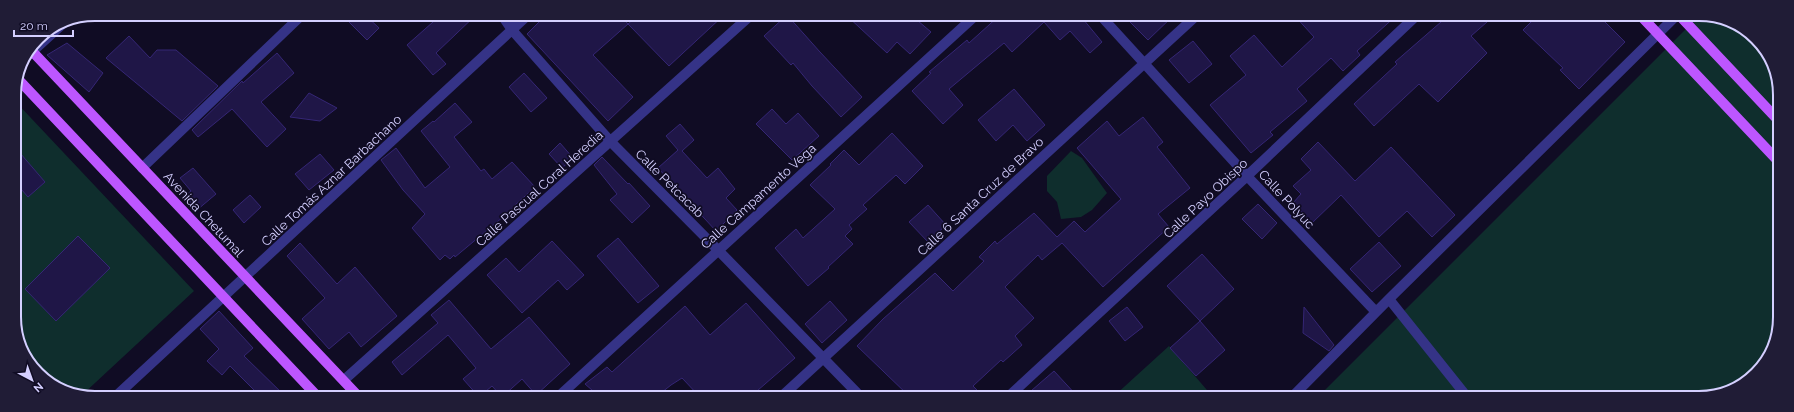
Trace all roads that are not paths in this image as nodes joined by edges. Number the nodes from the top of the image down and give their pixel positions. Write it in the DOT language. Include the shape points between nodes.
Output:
graph roads {
  1 [pos="296,21"];
  2 [pos="506,21"];
  3 [pos="522,21"];
  4 [pos="744,21"];
  5 [pos="969,21"];
  6 [pos="1106,21"];
  7 [pos="1190,21"];
  8 [pos="1411,21"];
  9 [pos="1645,21"];
  10 [pos="1672,21"];
  11 [pos="1683,21"];
  12 [pos="512,30"];
  13 [pos="1657,34"];
  14 [pos="34,53"];
  15 [pos="1144,63"];
  16 [pos="22,83"];
  17 [pos="1773,115"];
  18 [pos="611,142"];
  19 [pos="1773,154"];
  20 [pos="142,168"];
  21 [pos="1248,176"];
  22 [pos="718,250"];
  23 [pos="245,276"];
  24 [pos="223,297"];
  25 [pos="1390,299"];
  26 [pos="1376,312"];
  27 [pos="824,358"];
  28 [pos="344,380"];
  29 [pos="120,391"];
  30 [pos="312,391"];
  31 [pos="354,391"];
  32 [pos="565,391"];
  33 [pos="788,391"];
  34 [pos="854,391"];
  35 [pos="1015,391"];
  36 [pos="1299,391"];
  37 [pos="1462,391"];
  1 -- 20 [label="street"];
  2 -- 12 [label="street, Calle Petcacab"];
  3 -- 12 [label="street, Calle Tomás Aznar Barbachano"];
  4 -- 18 [label="street, Calle Pascual Coral Heredia"];
  5 -- 22 [label="street, Calle Campamento Vega"];
  6 -- 15 [label="street, Calle Polyuc"];
  7 -- 15 [label="street, Calle 6 Santa Cruz de Bravo"];
  8 -- 21 [label="street, Calle Payo Obispo"];
  9 -- 13 [label="main road"];
  10 -- 13 [label="street"];
  11 -- 17 [label="main road"];
  12 -- 18 [label="street, Calle Petcacab"];
  12 -- 23 [label="street, Calle Tomás Aznar Barbachano"];
  13 -- 19 [label="main road"];
  13 -- 25 [label="street"];
  14 -- 20 [label="main road, Avenida Chetumal"];
  15 -- 21 [label="street, Calle Polyuc"];
  15 -- 27 [label="street, Calle 6 Santa Cruz de Bravo"];
  16 -- 24 [label="main road"];
  18 -- 22 [label="street, Calle Petcacab"];
  18 -- 28 [label="street, Calle Pascual Coral Heredia"];
  20 -- 23 [label="main road, Avenida Chetumal"];
  21 -- 26 [label="street, Calle Polyuc"];
  21 -- 35 [label="street, Calle Payo Obispo"];
  22 -- 27 [label="street, Calle Petcacab"];
  22 -- 32 [label="street, Calle Campamento Vega"];
  23 -- 24 [label="street, Calle Tomás Aznar Barbachano"];
  23 -- 28 [label="main road, Avenida Chetumal"];
  24 -- 29 [label="street, Calle Tomás Aznar Barbachano"];
  24 -- 30 [label="main road"];
  25 -- 26 [label="street"];
  25 -- 37 [label="street"];
  26 -- 36 [label="street"];
  27 -- 33 [label="street, Calle 6 Santa Cruz de Bravo"];
  27 -- 34 [label="street, Calle Petcacab"];
  28 -- 31 [label="main road, Avenida Chetumal"];
}
